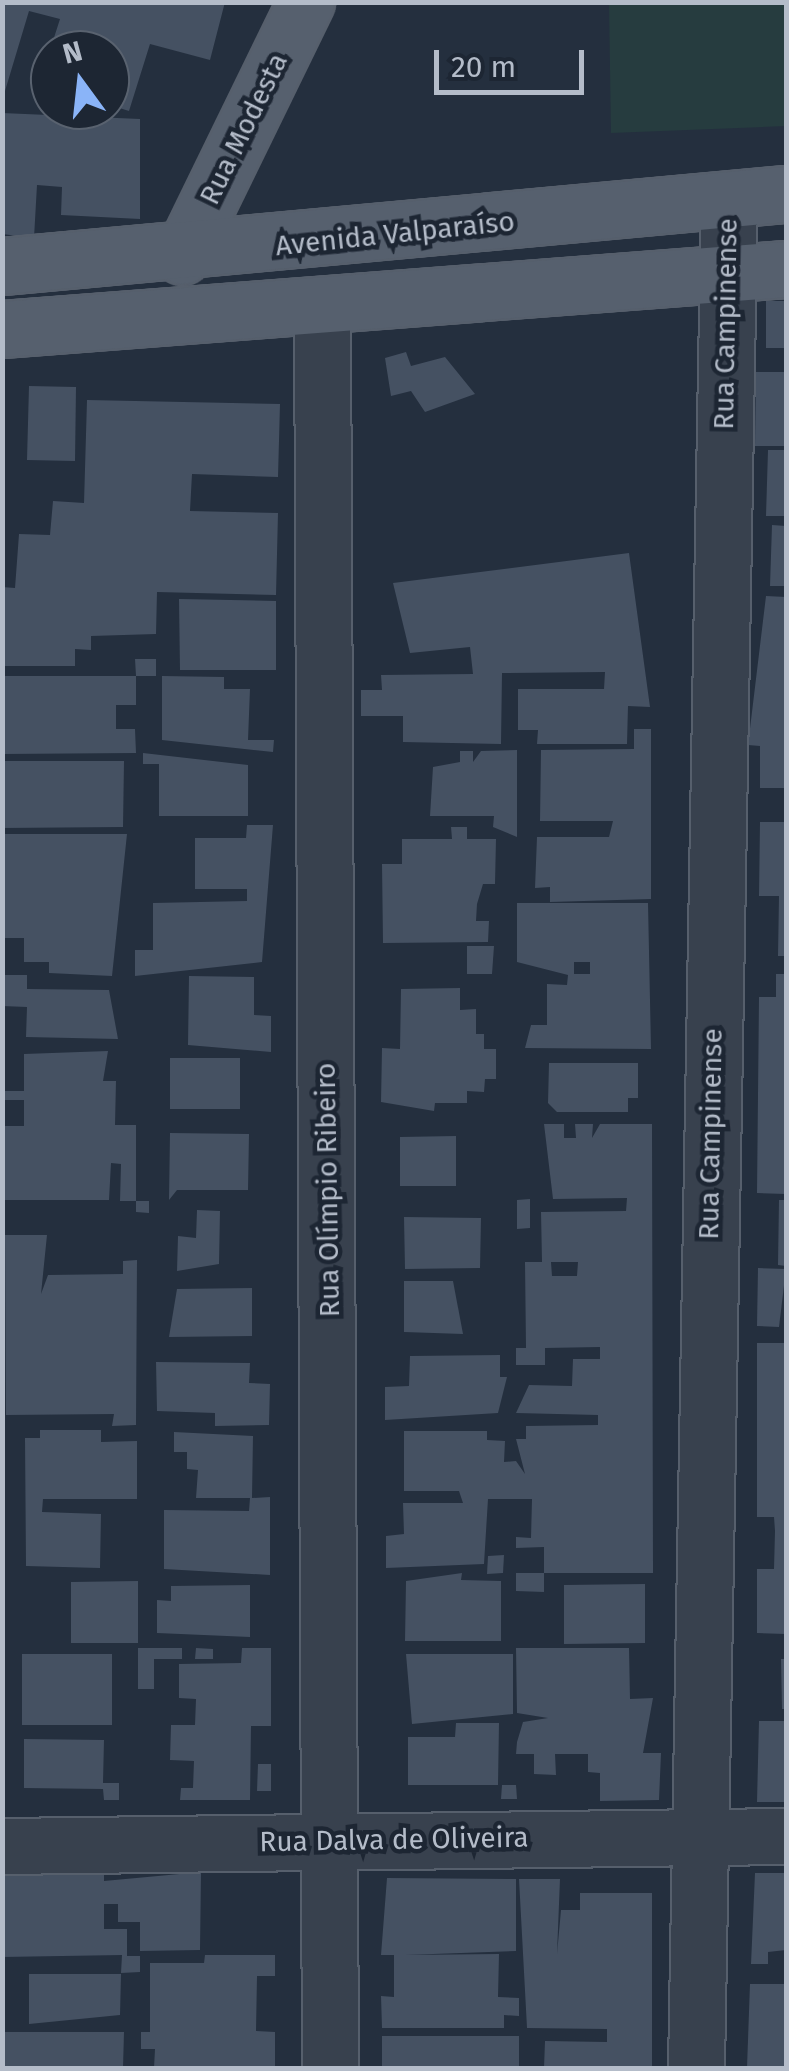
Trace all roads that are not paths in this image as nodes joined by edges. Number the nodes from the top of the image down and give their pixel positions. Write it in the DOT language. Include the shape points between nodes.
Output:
graph roads {
  1 [pos="306,2"];
  2 [pos="786,194"];
  3 [pos="729,200"];
  4 [pos="182,256"];
  5 [pos="2,266"];
  6 [pos="786,269"];
  7 [pos="726,277"];
  8 [pos="322,312"];
  9 [pos="2,330"];
  10 [pos="699,1836"];
  11 [pos="786,1836"];
  12 [pos="334,1841"];
  13 [pos="2,1846"];
  14 [pos="330,2068"];
  15 [pos="696,2068"];
  1 -- 4 [label="main road, Rua Modesta"];
  2 -- 3 [label="main road, Avenida Valparaíso"];
  3 -- 4 [label="main road, Avenida Valparaíso"];
  3 -- 7 [label="street, Rua Campinense"];
  4 -- 5 [label="main road, Avenida Valparaíso"];
  6 -- 7 [label="main road"];
  7 -- 8 [label="main road"];
  7 -- 10 [label="street, Rua Campinense"];
  8 -- 9 [label="main road"];
  8 -- 12 [label="street, Rua Olímpio Ribeiro"];
  10 -- 11 [label="street, Rua Dalva de Oliveira"];
  10 -- 12 [label="street, Rua Dalva de Oliveira"];
  10 -- 15 [label="street, Rua Campinense"];
  12 -- 13 [label="street, Rua Dalva de Oliveira"];
  12 -- 14 [label="street, Rua Olímpio Ribeiro"];
}
